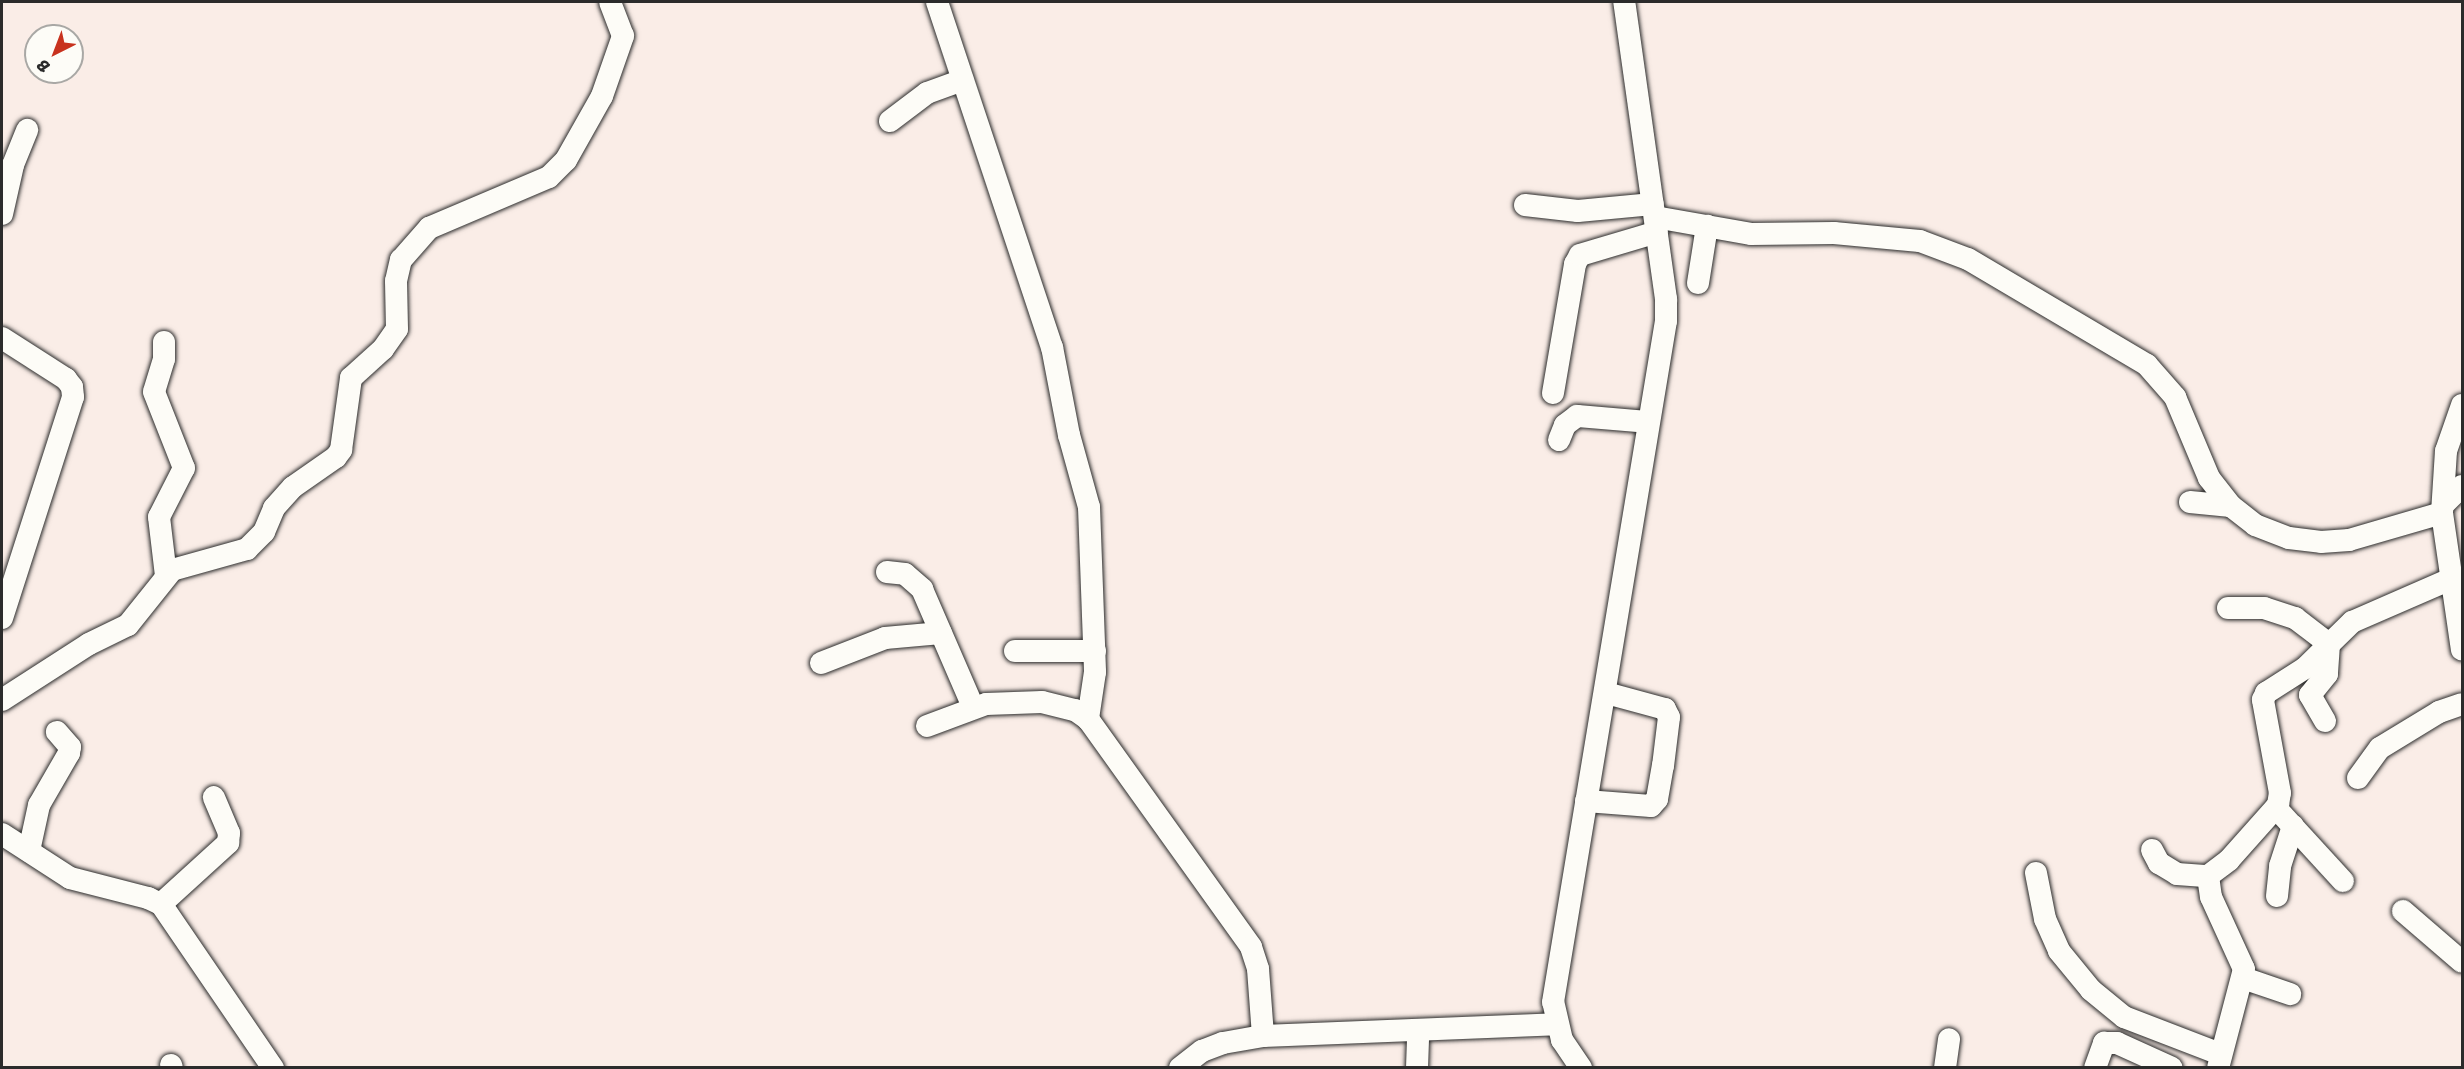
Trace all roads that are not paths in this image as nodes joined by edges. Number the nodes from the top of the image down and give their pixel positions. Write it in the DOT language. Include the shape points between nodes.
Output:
graph roads {
  1 [pos="610,2"];
  2 [pos="937,2"];
  3 [pos="1624,2"];
  4 [pos="963,80"];
  5 [pos="890,121"];
  6 [pos="27,130"];
  7 [pos="2,144"];
  8 [pos="13,165"];
  9 [pos="1525,205"];
  10 [pos="2,214"];
  11 [pos="1655,218"];
  12 [pos="1707,226"];
  13 [pos="1698,283"];
  14 [pos="2,338"];
  15 [pos="164,342"];
  16 [pos="1552,393"];
  17 [pos="2463,405"];
  18 [pos="1648,422"];
  19 [pos="1559,440"];
  20 [pos="2463,486"];
  21 [pos="2190,502"];
  22 [pos="2231,506"];
  23 [pos="2443,509"];
  24 [pos="887,572"];
  25 [pos="166,576"];
  26 [pos="2455,585"];
  27 [pos="2228,608"];
  28 [pos="2,618"];
  29 [pos="941,633"];
  30 [pos="2329,644"];
  31 [pos="2463,650"];
  32 [pos="1015,651"];
  33 [pos="1095,651"];
  34 [pos="821,663"];
  35 [pos="1605,693"];
  36 [pos="2,700"];
  37 [pos="2463,704"];
  38 [pos="973,706"];
  39 [pos="1088,718"];
  40 [pos="2325,721"];
  41 [pos="927,726"];
  42 [pos="57,732"];
  43 [pos="2358,778"];
  44 [pos="214,797"];
  45 [pos="1586,801"];
  46 [pos="2276,808"];
  47 [pos="2293,826"];
  48 [pos="2,834"];
  49 [pos="2151,850"];
  50 [pos="29,851"];
  51 [pos="2036,873"];
  52 [pos="2208,876"];
  53 [pos="2343,881"];
  54 [pos="2277,896"];
  55 [pos="161,904"];
  56 [pos="2403,911"];
  57 [pos="2462,964"];
  58 [pos="2243,978"];
  59 [pos="2290,994"];
  60 [pos="1556,1024"];
  61 [pos="1418,1030"];
  62 [pos="1263,1036"];
  63 [pos="1949,1039"];
  64 [pos="1208,1059"];
  65 [pos="2219,1061"];
  66 [pos="273,1068"];
  67 [pos="1180,1068"];
  68 [pos="1417,1068"];
  69 [pos="1581,1068"];
  70 [pos="1945,1068"];
  71 [pos="2095,1068"];
  72 [pos="2172,1068"];
  1 -- 25 [label="street" via="624,36 602,96 567,160 549,177 429,228 401,260 396,281 398,329 383,350 351,378 341,450 293,487 274,508 264,532 247,549 172,570"];
  2 -- 4 [label="street"];
  3 -- 11 [label="street"];
  4 -- 5 [label="street" via="927,93"];
  4 -- 33 [label="street" via="1056,362 1092,526"];
  6 -- 8 [label="street"];
  7 -- 8 [label="street"];
  8 -- 10 [label="street"];
  9 -- 11 [label="street"];
  11 -- 12 [label="street"];
  11 -- 16 [label="street" via="1580,255 1575,264"];
  11 -- 18 [label="street" via="1665,321"];
  12 -- 13 [label="street"];
  12 -- 22 [label="street" via="1750,234 1834,233 1920,241 1968,259 2147,365 2162,379 2175,397 2209,478"];
  14 -- 28 [label="street" via="66,379 73,397"];
  15 -- 25 [label="street" via="164,358 154,393 184,468 159,517"];
  17 -- 23 [label="street" via="2446,451"];
  18 -- 19 [label="street" via="1577,416 1565,425"];
  18 -- 35 [label="street"];
  20 -- 23 [label="street"];
  21 -- 22 [label="street"];
  22 -- 23 [label="street" via="2256,525 2289,538 2321,542 2349,540"];
  23 -- 26 [label="street"];
  24 -- 29 [label="street" via="915,580"];
  25 -- 36 [label="street" via="128,625 89,644"];
  26 -- 30 [label="street" via="2369,612"];
  26 -- 31 [label="street"];
  27 -- 30 [label="street" via="2264,608 2284,615"];
  29 -- 34 [label="street" via="885,638"];
  29 -- 38 [label="street"];
  30 -- 40 [label="street" via="2327,674 2310,694"];
  30 -- 46 [label="street" via="2305,668 2266,693 2263,700 2280,793"];
  32 -- 33 [label="street"];
  33 -- 39 [label="street"];
  35 -- 45 [label="street"];
  35 -- 45 [label="street" via="1665,710 1669,717 1663,766 1657,799 1651,806"];
  37 -- 43 [label="street" via="2439,712 2395,737 2366,762"];
  38 -- 39 [label="street" via="1042,702 1075,710"];
  38 -- 41 [label="street"];
  39 -- 62 [label="street" via="1251,947 1258,969"];
  42 -- 50 [label="street" via="70,747 69,753 39,805"];
  44 -- 55 [label="street" via="229,833 228,843"];
  45 -- 60 [label="street" via="1553,1002"];
  46 -- 47 [label="street"];
  46 -- 52 [label="street" via="2229,860"];
  47 -- 53 [label="street"];
  47 -- 54 [label="street" via="2280,866"];
  48 -- 50 [label="street"];
  49 -- 52 [label="street" via="2159,864 2177,874"];
  50 -- 55 [label="street" via="70,878"];
  51 -- 65 [label="street" via="2045,919 2059,951 2091,990 2124,1017"];
  52 -- 58 [label="street" via="2217,912 2240,953"];
  55 -- 66 [label="street"];
  56 -- 57 [label="street"];
  58 -- 59 [label="street"];
  58 -- 65 [label="street"];
  60 -- 61 [label="street"];
  60 -- 69 [label="street"];
  61 -- 62 [label="street"];
  61 -- 68 [label="street"];
  62 -- 64 [label="street"];
  63 -- 70 [label="street"];
  64 -- 67 [label="street"];
  71 -- 72 [label="street" via="2104,1042 2117,1043"];
}
